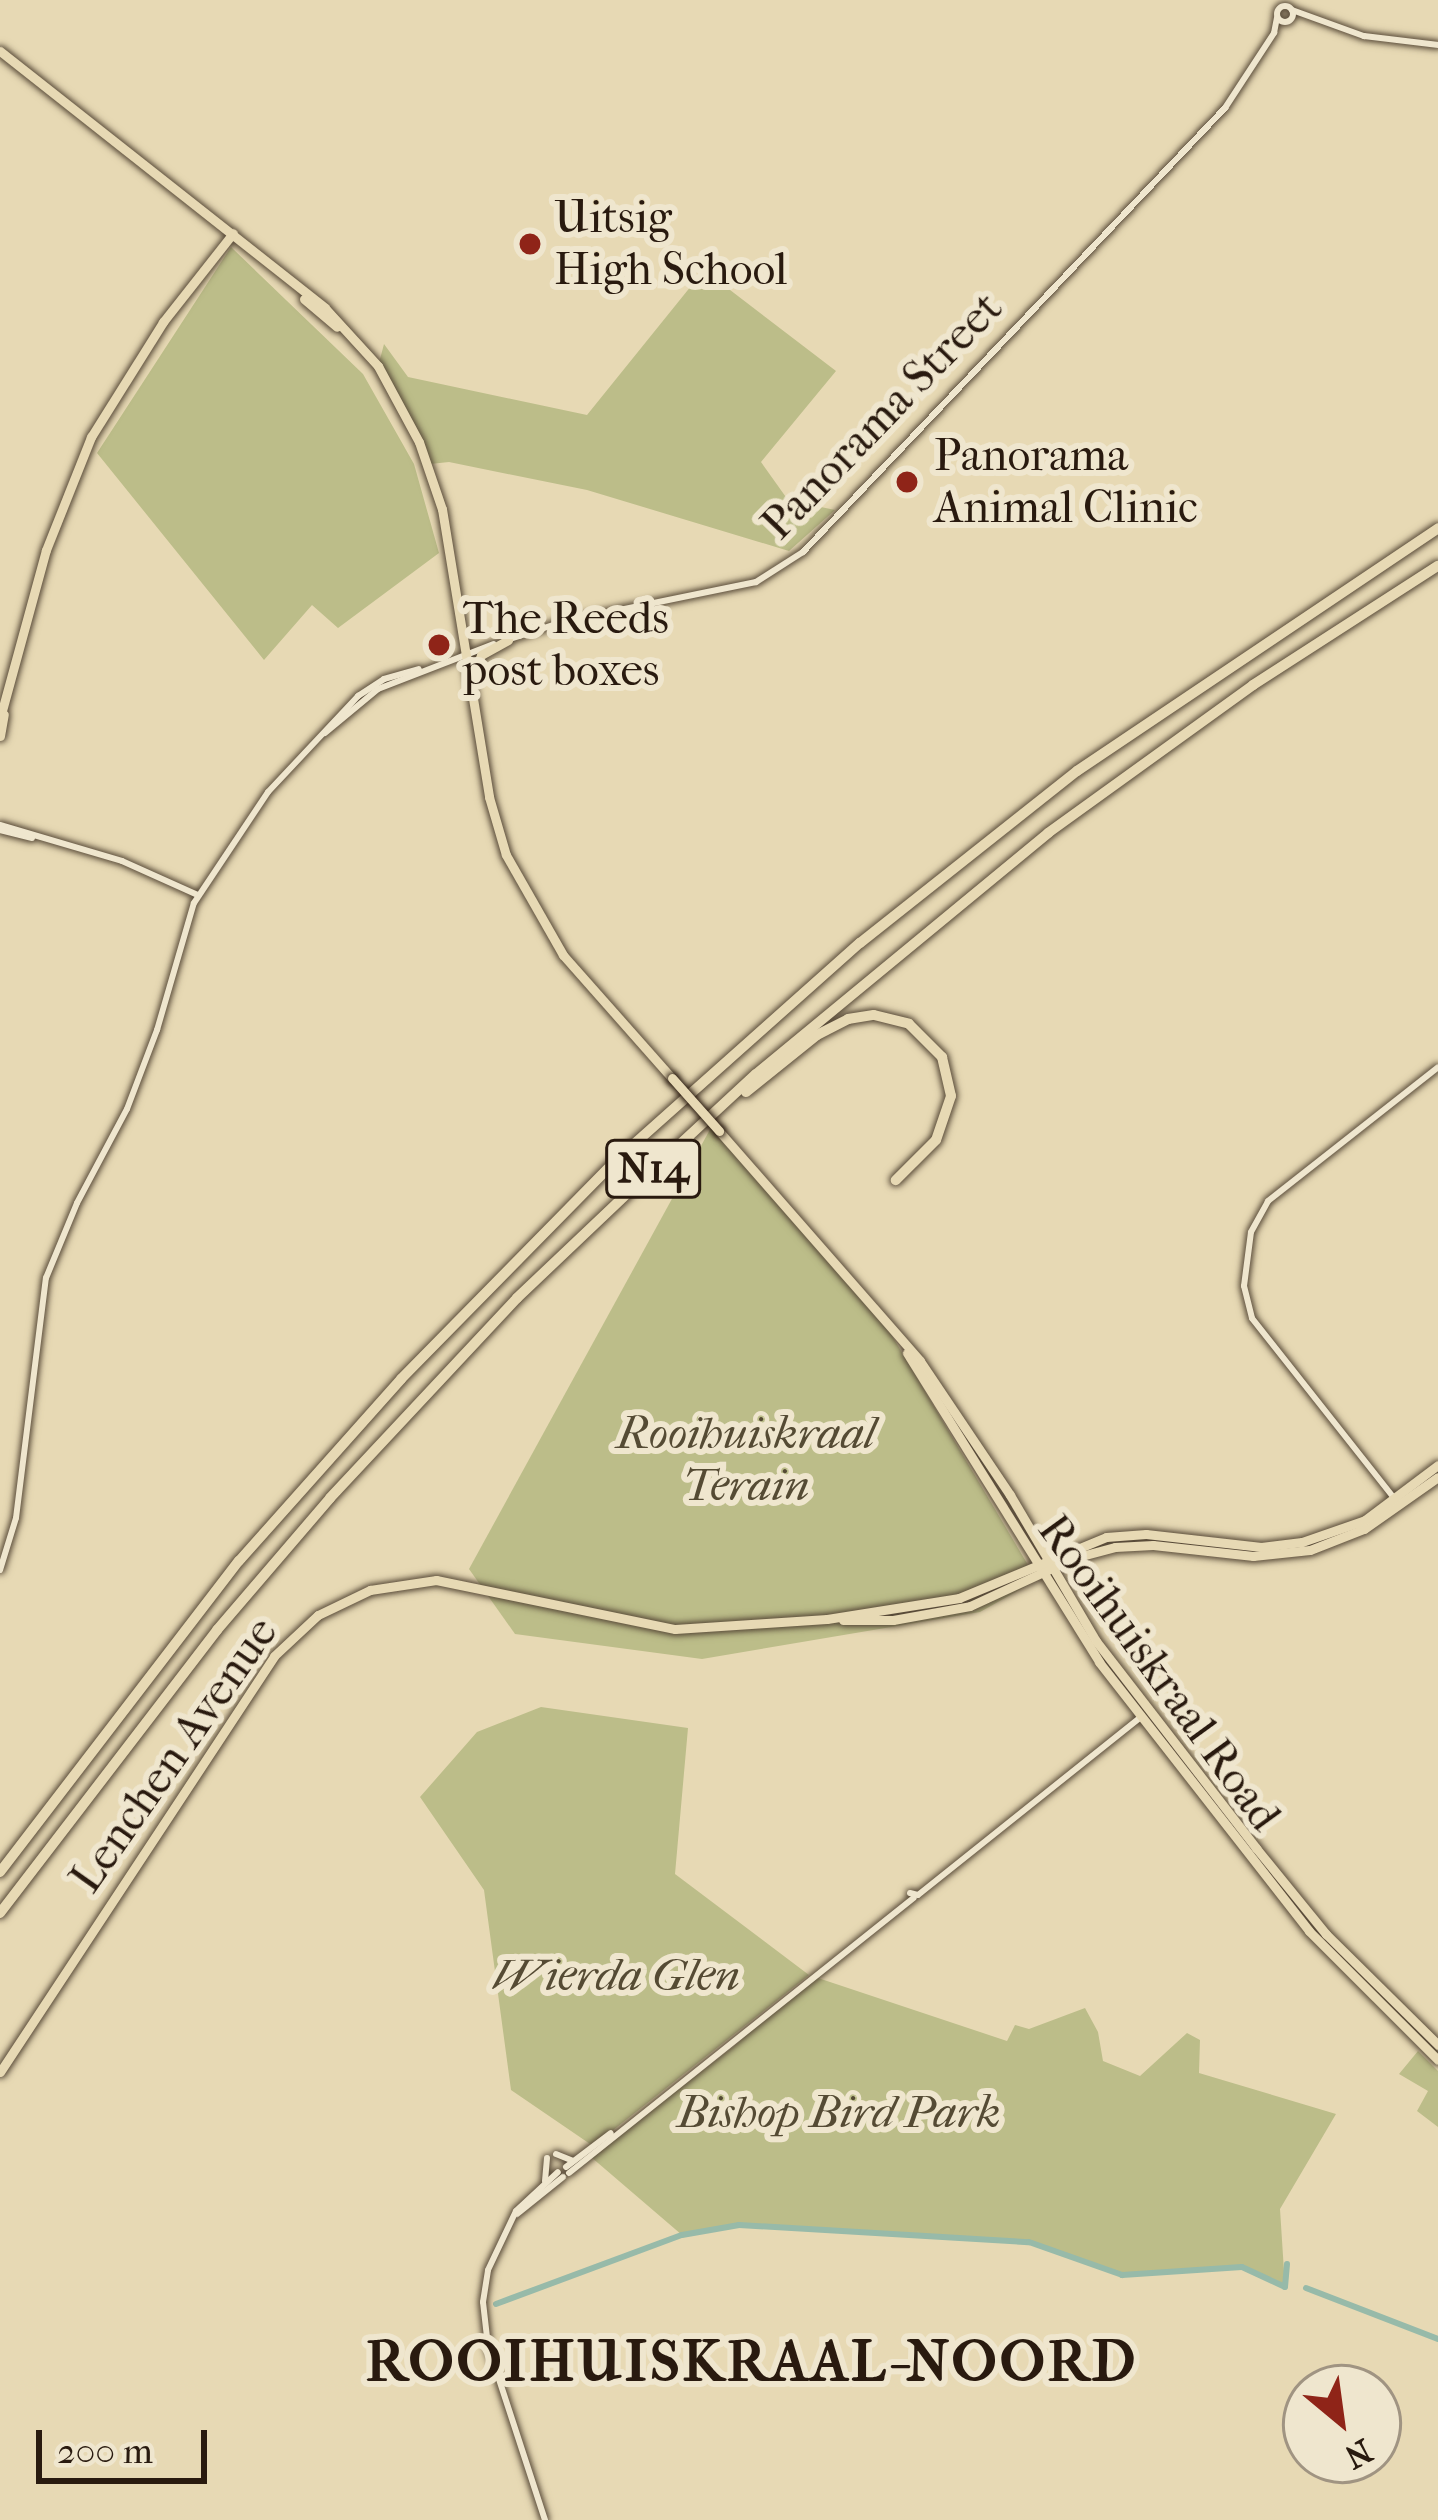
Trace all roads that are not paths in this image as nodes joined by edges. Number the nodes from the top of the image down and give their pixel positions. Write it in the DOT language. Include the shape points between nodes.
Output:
graph roads {
  1 [pos="1286,10"];
  2 [pos="1438,46"];
  3 [pos="0,51"];
  4 [pos="233,236"];
  5 [pos="1438,528"];
  6 [pos="1438,566"];
  7 [pos="508,640"];
  8 [pos="466,653"];
  9 [pos="473,691"];
  10 [pos="5,703"];
  11 [pos="0,718"];
  12 [pos="0,736"];
  13 [pos="0,828"];
  14 [pos="198,895"];
  15 [pos="1438,1066"];
  16 [pos="896,1180"];
  17 [pos="595,1224"];
  18 [pos="865,1294"];
  19 [pos="1438,1466"];
  20 [pos="1438,1477"];
  21 [pos="1398,1502"];
  22 [pos="1028,1527"];
  23 [pos="1079,1545"];
  24 [pos="1044,1567"];
  25 [pos="0,1570"];
  26 [pos="1145,1713"];
  27 [pos="0,1872"];
  28 [pos="0,1913"];
  29 [pos="1438,2045"];
  30 [pos="1438,2060"];
  31 [pos="0,2072"];
  32 [pos="556,2154"];
  33 [pos="548,2158"];
  34 [pos="566,2170"];
  35 [pos="544,2184"];
  36 [pos="514,2217"];
  37 [pos="545,2520"];
  1 -- 2 [label="street" via="1364,36"];
  1 -- 7 [label="street, Panorama Street" via="1225,107 803,552 756,582"];
  3 -- 4 [label="main road, Rooihuiskraal Road"];
  4 -- 8 [label="main road, Rooihuiskraal Road" via="345,327 398,400 447,527"];
  4 -- 10 [label="main road" via="150,341 69,483"];
  5 -- 27 [label="highway, N14" via="1077,771 860,943 615,1161 400,1379 239,1561"];
  6 -- 17 [label="highway, N14" via="1253,685 1048,833 792,1043"];
  7 -- 8 [label="street, Panorama Street"];
  7 -- 9 [label="main road" via="475,663"];
  8 -- 9 [label="main road, Rooihuiskraal Road"];
  8 -- 14 [label="street, Panorama Street" via="377,689 325,733 268,792"];
  9 -- 18 [label="main road, Rooihuiskraal Road, bridge" via="489,797 520,887 562,955"];
  10 -- 11 [label="main road"];
  10 -- 12 [label="main road"];
  13 -- 14 [label="street" via="122,861"];
  14 -- 25 [label="street, Panorama Street" via="127,1109 46,1278 16,1518"];
  15 -- 21 [label="street" via="1268,1201 1252,1226 1244,1286 1252,1318"];
  16 -- 17 [label="highway" via="944,1126 947,1069 919,1030 898,1018 861,1016 817,1036"];
  17 -- 28 [label="highway, N14" via="400,1423 245,1597"];
  18 -- 22 [label="main road, Rooihuiskraal Road" via="920,1361"];
  18 -- 24 [label="main road, Rooihuiskraal Road"];
  19 -- 21 [label="main road, Lenchen Avenue"];
  20 -- 21 [label="main road, Lenchen Avenue"];
  21 -- 23 [label="main road, Lenchen Avenue" via="1347,1528 1285,1545 1135,1534"];
  21 -- 24 [label="main road, Lenchen Avenue" via="1350,1536 1295,1553 1131,1546"];
  22 -- 23 [label="main road" via="1049,1545"];
  22 -- 24 [label="main road, Rooihuiskraal Road"];
  23 -- 24 [label="main road, Lenchen Avenue"];
  24 -- 26 [label="main road, Rooihuiskraal Road"];
  24 -- 31 [label="main road, Lenchen Avenue" via="970,1606 928,1616 675,1630 436,1580 394,1584 338,1604 292,1637 257,1679"];
  26 -- 29 [label="main road, Rooihuiskraal Road" via="1317,1925"];
  26 -- 30 [label="main road, Rooihuiskraal Road" via="1309,1931"];
  26 -- 34 [label="street"];
  32 -- 34 [label="street"];
  33 -- 35 [label="street"];
  34 -- 35 [label="street"];
  34 -- 36 [label="street"];
  35 -- 36 [label="street"];
  36 -- 37 [label="street" via="488,2270 484,2330"];
}
